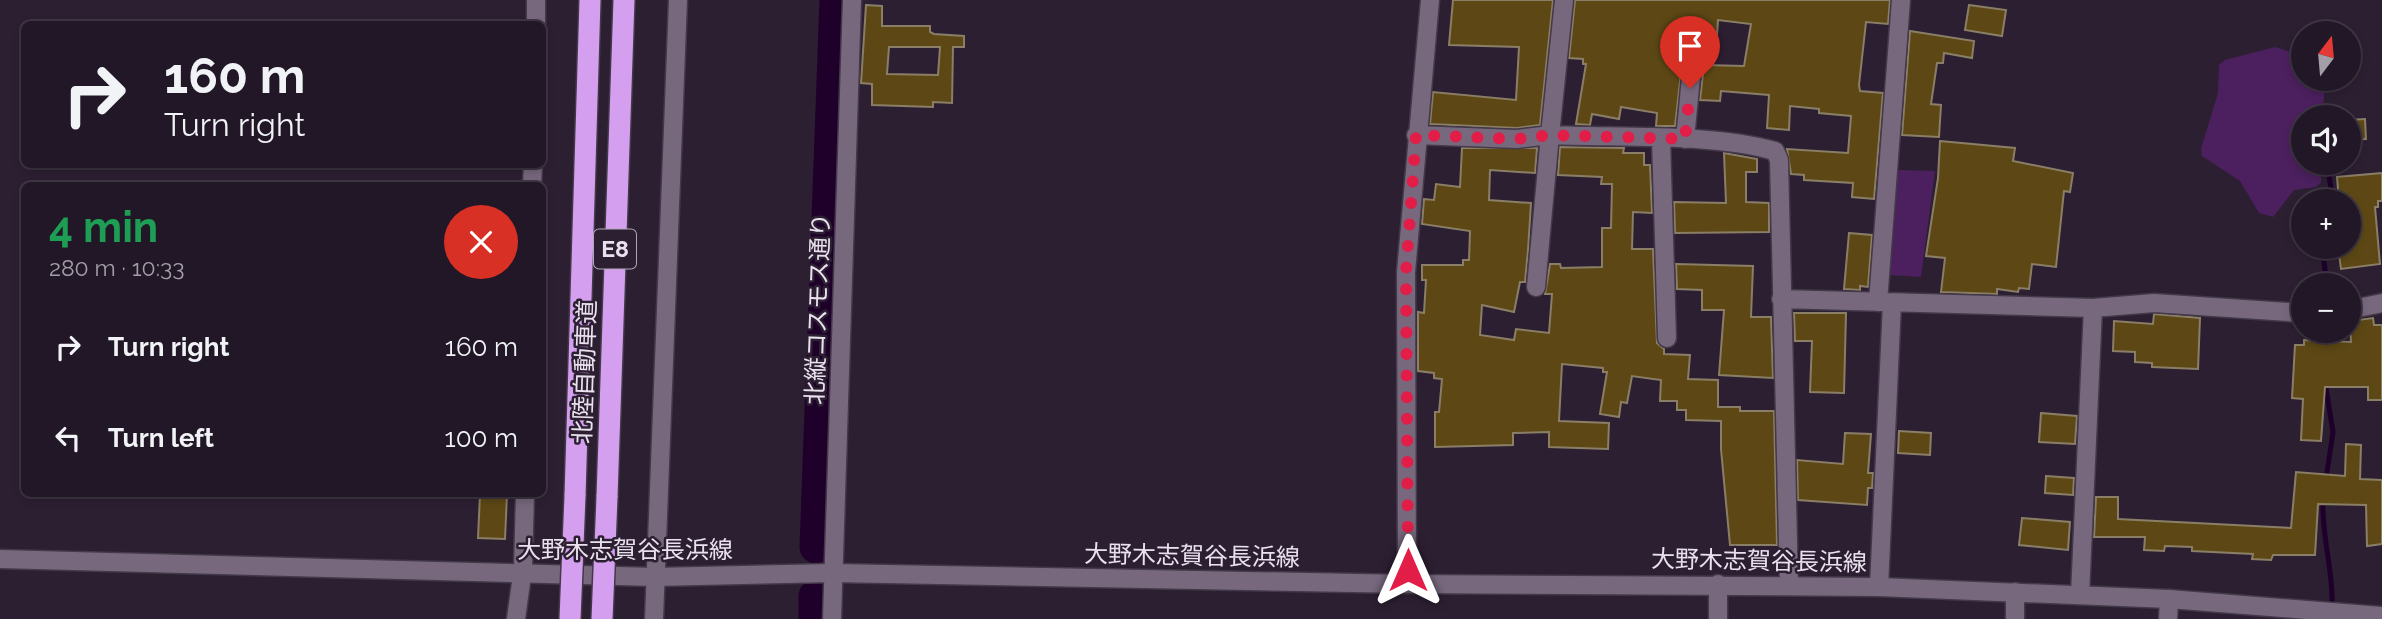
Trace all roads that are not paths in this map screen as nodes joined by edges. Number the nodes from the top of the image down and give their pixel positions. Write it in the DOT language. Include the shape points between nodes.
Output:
graph roads {
  1 [pos="536,0"];
  2 [pos="590,0"];
  3 [pos="624,0"];
  4 [pos="678,0"];
  5 [pos="852,0"];
  6 [pos="1430,0"];
  7 [pos="1564,0"];
  8 [pos="1901,0"];
  9 [pos="536,21"];
  10 [pos="1695,36"];
  11 [pos="1416,135"];
  12 [pos="1550,135"];
  13 [pos="1661,139"];
  14 [pos="1685,139"];
  15 [pos="1536,287"];
  16 [pos="1781,299"];
  17 [pos="1885,302"];
  18 [pos="2382,303"];
  19 [pos="2361,307"];
  20 [pos="2093,309"];
  21 [pos="2291,312"];
  22 [pos="1667,338"];
  23 [pos="525,497"];
  24 [pos="0,559"];
  25 [pos="833,573"];
  26 [pos="522,574"];
  27 [pos="655,578"];
  28 [pos="1407,584"];
  29 [pos="1718,584"];
  30 [pos="1789,585"];
  31 [pos="1878,587"];
  32 [pos="2015,592"];
  33 [pos="2080,595"];
  34 [pos="2169,599"];
  35 [pos="2261,613"];
  36 [pos="2382,616"];
  37 [pos="516,619"];
  38 [pos="570,619"];
  39 [pos="602,619"];
  40 [pos="654,619"];
  41 [pos="832,619"];
  42 [pos="1718,619"];
  43 [pos="2015,619"];
  44 [pos="2168,619"];
  1 -- 9 [label="street"];
  2 -- 38 [label="highway, 北陸自動車道 / E8, bridge"];
  3 -- 39 [label="highway, 北陸自動車道 / E8, bridge"];
  4 -- 27 [label="street"];
  5 -- 25 [label="street, 北縦コスモス通り"];
  6 -- 11 [label="street"];
  7 -- 12 [label="street"];
  8 -- 17 [label="street"];
  10 -- 14 [label="street"];
  11 -- 12 [label="street" via="1517,139"];
  11 -- 28 [label="street" via="1406,272"];
  12 -- 13 [label="street"];
  12 -- 15 [label="street"];
  13 -- 14 [label="street"];
  13 -- 22 [label="street"];
  14 -- 16 [label="street" via="1775,151 1779,160"];
  16 -- 17 [label="street"];
  16 -- 30 [label="street"];
  17 -- 20 [label="street"];
  17 -- 31 [label="street"];
  18 -- 19 [label="street"];
  20 -- 21 [label="street" via="2154,303"];
  20 -- 33 [label="street"];
  23 -- 26 [label="street"];
  24 -- 26 [label="street, 大野木志賀谷長浜線"];
  25 -- 27 [label="street, 大野木志賀谷長浜線"];
  25 -- 28 [label="street, 大野木志賀谷長浜線"];
  25 -- 41 [label="street, 北縦コスモス通り"];
  26 -- 27 [label="street, 大野木志賀谷長浜線"];
  26 -- 37 [label="street"];
  27 -- 40 [label="street"];
  28 -- 29 [label="street, 大野木志賀谷長浜線"];
  29 -- 30 [label="street, 大野木志賀谷長浜線"];
  29 -- 42 [label="street"];
  30 -- 31 [label="street, 大野木志賀谷長浜線"];
  31 -- 32 [label="street, 大野木志賀谷長浜線"];
  32 -- 33 [label="street, 大野木志賀谷長浜線"];
  32 -- 43 [label="street"];
  33 -- 34 [label="street, 大野木志賀谷長浜線"];
  34 -- 35 [label="street, 大野木志賀谷長浜線"];
  34 -- 44 [label="street"];
  35 -- 36 [label="street, 大野木志賀谷長浜線"];
}
